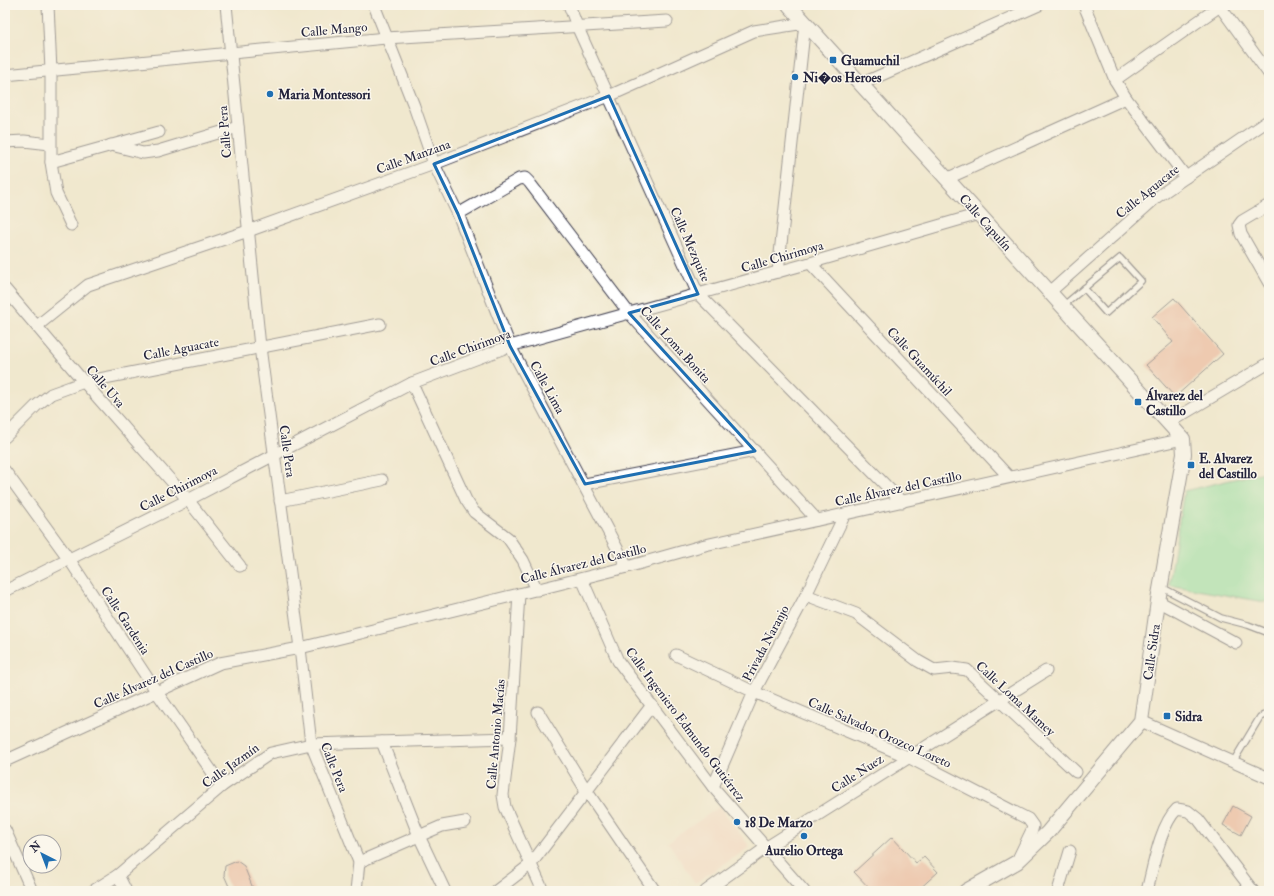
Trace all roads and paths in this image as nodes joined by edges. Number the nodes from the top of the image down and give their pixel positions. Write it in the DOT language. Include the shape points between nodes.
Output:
graph roads {
  1 [pos="48,5"];
  2 [pos="226,5"];
  3 [pos="374,5"];
  4 [pos="569,5"];
  5 [pos="788,5"];
  6 [pos="1039,5"];
  7 [pos="1084,5"];
  8 [pos="1219,5"];
  9 [pos="666,21"];
  10 [pos="805,23"];
  11 [pos="577,26"];
  12 [pos="386,38"];
  13 [pos="231,52"];
  14 [pos="51,71"];
  15 [pos="1269,74"];
  16 [pos="5,75"];
  17 [pos="1115,80"];
  18 [pos="860,84"];
  19 [pos="609,96"];
  20 [pos="1126,98"];
  21 [pos="1269,120"];
  22 [pos="238,127"];
  23 [pos="159,132"];
  24 [pos="5,142"];
  25 [pos="50,144"];
  26 [pos="111,145"];
  27 [pos="51,162"];
  28 [pos="434,164"];
  29 [pos="1186,177"];
  30 [pos="946,178"];
  31 [pos="1269,205"];
  32 [pos="458,214"];
  33 [pos="979,214"];
  34 [pos="71,225"];
  35 [pos="248,231"];
  36 [pos="810,263"];
  37 [pos="778,272"];
  38 [pos="1269,283"];
  39 [pos="1084,288"];
  40 [pos="5,289"];
  41 [pos="1050,292"];
  42 [pos="698,294"];
  43 [pos="1062,306"];
  44 [pos="629,313"];
  45 [pos="380,324"];
  46 [pos="37,326"];
  47 [pos="510,346"];
  48 [pos="260,347"];
  49 [pos="1269,363"];
  50 [pos="84,382"];
  51 [pos="412,383"];
  52 [pos="1168,423"];
  53 [pos="5,437"];
  54 [pos="1183,439"];
  55 [pos="755,451"];
  56 [pos="274,454"];
  57 [pos="5,470"];
  58 [pos="1009,478"];
  59 [pos="382,480"];
  60 [pos="585,484"];
  61 [pos="188,500"];
  62 [pos="280,501"];
  63 [pos="902,502"];
  64 [pos="845,514"];
  65 [pos="817,520"];
  66 [pos="69,559"];
  67 [pos="240,566"];
  68 [pos="627,567"];
  69 [pos="582,579"];
  70 [pos="1161,587"];
  71 [pos="537,590"];
  72 [pos="5,591"];
  73 [pos="519,594"];
  74 [pos="806,595"];
  75 [pos="1158,601"];
  76 [pos="1269,633"];
  77 [pos="1236,643"];
  78 [pos="300,648"];
  79 [pos="676,655"];
  80 [pos="1046,671"];
  81 [pos="156,691"];
  82 [pos="754,692"];
  83 [pos="1000,702"];
  84 [pos="652,705"];
  85 [pos="538,712"];
  86 [pos="1269,713"];
  87 [pos="1141,722"];
  88 [pos="510,738"];
  89 [pos="382,742"];
  90 [pos="311,744"];
  91 [pos="908,757"];
  92 [pos="5,761"];
  93 [pos="1233,762"];
  94 [pos="1076,772"];
  95 [pos="1269,778"];
  96 [pos="222,786"];
  97 [pos="713,786"];
  98 [pos="586,790"];
  99 [pos="465,822"];
  100 [pos="5,830"];
  101 [pos="419,836"];
  102 [pos="767,847"];
  103 [pos="1070,851"];
  104 [pos="359,862"];
  105 [pos="1017,862"];
  106 [pos="531,864"];
  107 [pos="118,876"];
  108 [pos="32,891"];
  109 [pos="94,891"];
  110 [pos="126,891"];
  111 [pos="356,891"];
  112 [pos="445,891"];
  113 [pos="496,891"];
  114 [pos="543,891"];
  115 [pos="655,891"];
  116 [pos="706,891"];
  117 [pos="804,891"];
  118 [pos="966,891"];
  119 [pos="1058,891"];
  120 [pos="1147,891"];
  121 [pos="1253,891"];
  1 -- 14 [label="street"];
  2 -- 13 [label="street, Calle Pera"];
  3 -- 12 [label="street, Calle Lima"];
  4 -- 11 [label="street, Calle Mezquite"];
  5 -- 10 [label="street, Calle Capulín"];
  6 -- 18 [label="street"];
  7 -- 17 [label="street"];
  8 -- 15 [label="street"];
  8 -- 17 [label="street"];
  9 -- 11 [label="street, Calle Mango"];
  10 -- 18 [label="street, Calle Capulín"];
  10 -- 19 [label="street, Calle Manzana" via="754,31"];
  10 -- 37 [label="street"];
  11 -- 12 [label="street, Calle Mango"];
  11 -- 19 [label="street, Calle Mezquite"];
  12 -- 13 [label="street, Calle Mango"];
  12 -- 28 [label="street, Calle Lima"];
  13 -- 14 [label="street, Calle Mango"];
  13 -- 22 [label="street, Calle Pera"];
  14 -- 16 [label="street, Calle Mango"];
  14 -- 25 [label="street"];
  17 -- 20 [label="street"];
  18 -- 30 [label="street, Calle Capulín"];
  19 -- 28 [label="street, Calle Manzana"];
  19 -- 42 [label="street, Calle Mezquite"];
  20 -- 29 [label="street"];
  20 -- 30 [label="street"];
  21 -- 29 [label="street, Calle Aguacate"];
  22 -- 26 [label="street" via="158,151 143,153"];
  22 -- 35 [label="street, Calle Pera"];
  23 -- 26 [label="street"];
  24 -- 25 [label="street"];
  25 -- 27 [label="street"];
  26 -- 27 [label="street"];
  27 -- 34 [label="street" via="56,193"];
  28 -- 32 [label="street, Calle Lima"];
  28 -- 35 [label="street, Calle Manzana"];
  29 -- 41 [label="street, Calle Aguacate" via="1158,197"];
  30 -- 33 [label="street, Calle Capulín"];
  31 -- 38 [label="street" via="1239,225 1241,234"];
  32 -- 44 [label="street, Calle Loma Bonita" via="525,178"];
  32 -- 47 [label="street, Calle Lima"];
  33 -- 36 [label="street, Calle Chirimoya"];
  33 -- 41 [label="street, Calle Capulín"];
  35 -- 46 [label="street, Calle Manzana" via="88,285"];
  35 -- 48 [label="street, Calle Pera"];
  36 -- 37 [label="street, Calle Chirimoya"];
  36 -- 58 [label="street, Calle Guamúchil"];
  37 -- 42 [label="street, Calle Chirimoya"];
  39 -- 39 [label="lane" via="1120,258 1141,281 1106,313"];
  39 -- 43 [label="lane"];
  40 -- 46 [label="street, Calle Uva"];
  41 -- 43 [label="street, Calle Capulín"];
  42 -- 44 [label="street, Calle Chirimoya"];
  42 -- 63 [label="street, Calle Mezquite"];
  43 -- 52 [label="street, Calle Capulín"];
  44 -- 47 [label="street, Calle Chirimoya"];
  44 -- 55 [label="street, Calle Loma Bonita"];
  45 -- 48 [label="street, Calle Aguacate"];
  46 -- 50 [label="street, Calle Uva"];
  47 -- 51 [label="street, Calle Chirimoya"];
  47 -- 60 [label="street, Calle Lima"];
  48 -- 50 [label="street, Calle Aguacate"];
  48 -- 56 [label="street, Calle Pera"];
  49 -- 52 [label="street"];
  50 -- 53 [label="street, Calle Aguacate" via="51,394"];
  50 -- 61 [label="street, Calle Uva"];
  51 -- 56 [label="street, Calle Chirimoya"];
  51 -- 71 [label="street" via="466,500 474,512 508,538 523,560"];
  52 -- 54 [label="street, Calle Capulín"];
  54 -- 58 [label="street, Calle Álvarez del Castillo"];
  54 -- 70 [label="street, Calle Sidra" via="1184,454"];
  55 -- 60 [label="street"];
  55 -- 65 [label="street, Calle Loma Bonita"];
  56 -- 61 [label="street, Calle Chirimoya"];
  56 -- 62 [label="street, Calle Pera"];
  57 -- 66 [label="street, Calle Gardenia"];
  58 -- 63 [label="street, Calle Álvarez del Castillo"];
  59 -- 62 [label="street"];
  60 -- 68 [label="street, Calle Lima"];
  61 -- 66 [label="street, Calle Chirimoya"];
  61 -- 67 [label="street, Calle Uva"];
  62 -- 78 [label="street, Calle Pera"];
  63 -- 64 [label="street, Calle Álvarez del Castillo"];
  64 -- 65 [label="street, Calle Álvarez del Castillo"];
  64 -- 74 [label="street, Privada Naranjo"];
  65 -- 68 [label="street, Calle Álvarez del Castillo" via="705,545"];
  66 -- 72 [label="street, Calle Chirimoya"];
  66 -- 81 [label="street, Calle Gardenia"];
  68 -- 69 [label="street, Calle Álvarez del Castillo"];
  69 -- 71 [label="street, Calle Álvarez del Castillo"];
  69 -- 84 [label="street, Calle Ingeniero Edmundo Gutiérrez" via="618,660"];
  70 -- 75 [label="street, Calle Sidra"];
  70 -- 76 [label="lane" via="1221,618"];
  71 -- 73 [label="street, Calle Álvarez del Castillo"];
  73 -- 78 [label="street, Calle Álvarez del Castillo"];
  73 -- 88 [label="street, Calle Antonio Macías"];
  74 -- 82 [label="street, Privada Naranjo"];
  74 -- 83 [label="street, Calle Loma Mamey" via="856,614 918,662 934,670 967,670"];
  75 -- 77 [label="street"];
  75 -- 87 [label="street, Calle Sidra"];
  78 -- 81 [label="street, Calle Álvarez del Castillo" via="220,663"];
  78 -- 90 [label="street, Calle Pera"];
  79 -- 82 [label="street, Calle Salvador Orozco Loreto"];
  80 -- 83 [label="street, Calle Nuez"];
  81 -- 92 [label="street, Calle Álvarez del Castillo"];
  81 -- 96 [label="street, Calle Gardenia"];
  82 -- 91 [label="street, Calle Salvador Orozco Loreto"];
  82 -- 97 [label="street, Privada Naranjo"];
  83 -- 91 [label="street, Calle Nuez"];
  83 -- 94 [label="street, Calle Loma Mamey"];
  84 -- 97 [label="street, Calle Ingeniero Edmundo Gutiérrez"];
  84 -- 98 [label="street"];
  85 -- 98 [label="street"];
  86 -- 93 [label="lane" via="1260,717"];
  87 -- 93 [label="street"];
  87 -- 105 [label="street" via="1048,832"];
  88 -- 89 [label="street, Calle Jazmín"];
  88 -- 106 [label="street, Calle Antonio Macías" via="503,795 505,807"];
  89 -- 90 [label="street, Calle Jazmín"];
  89 -- 101 [label="street"];
  90 -- 96 [label="street, Calle Jazmín" via="271,753"];
  90 -- 104 [label="street, Calle Pera"];
  91 -- 102 [label="street, Calle Nuez"];
  91 -- 105 [label="street, Calle Salvador Orozco Loreto" via="1031,822 1032,830"];
  93 -- 95 [label="street"];
  96 -- 107 [label="street, Calle Jazmín"];
  97 -- 102 [label="street, Calle Ingeniero Edmundo Gutiérrez"];
  98 -- 106 [label="street"];
  98 -- 115 [label="street"];
  99 -- 101 [label="street" via="442,826"];
  100 -- 108 [label="street"];
  101 -- 104 [label="street"];
  101 -- 112 [label="street"];
  102 -- 116 [label="street, Calle Nuez"];
  102 -- 117 [label="street, Calle Ingeniero Edmundo Gutiérrez"];
  103 -- 119 [label="street"];
  104 -- 111 [label="street, Calle Pera"];
  105 -- 118 [label="street"];
  106 -- 113 [label="street"];
  106 -- 114 [label="street, Calle Antonio Macías"];
  107 -- 109 [label="street, Calle Jazmín"];
  107 -- 110 [label="street"];
  120 -- 121 [label="street" via="1163,835 1171,815 1177,809 1188,811 1198,819"];
}
